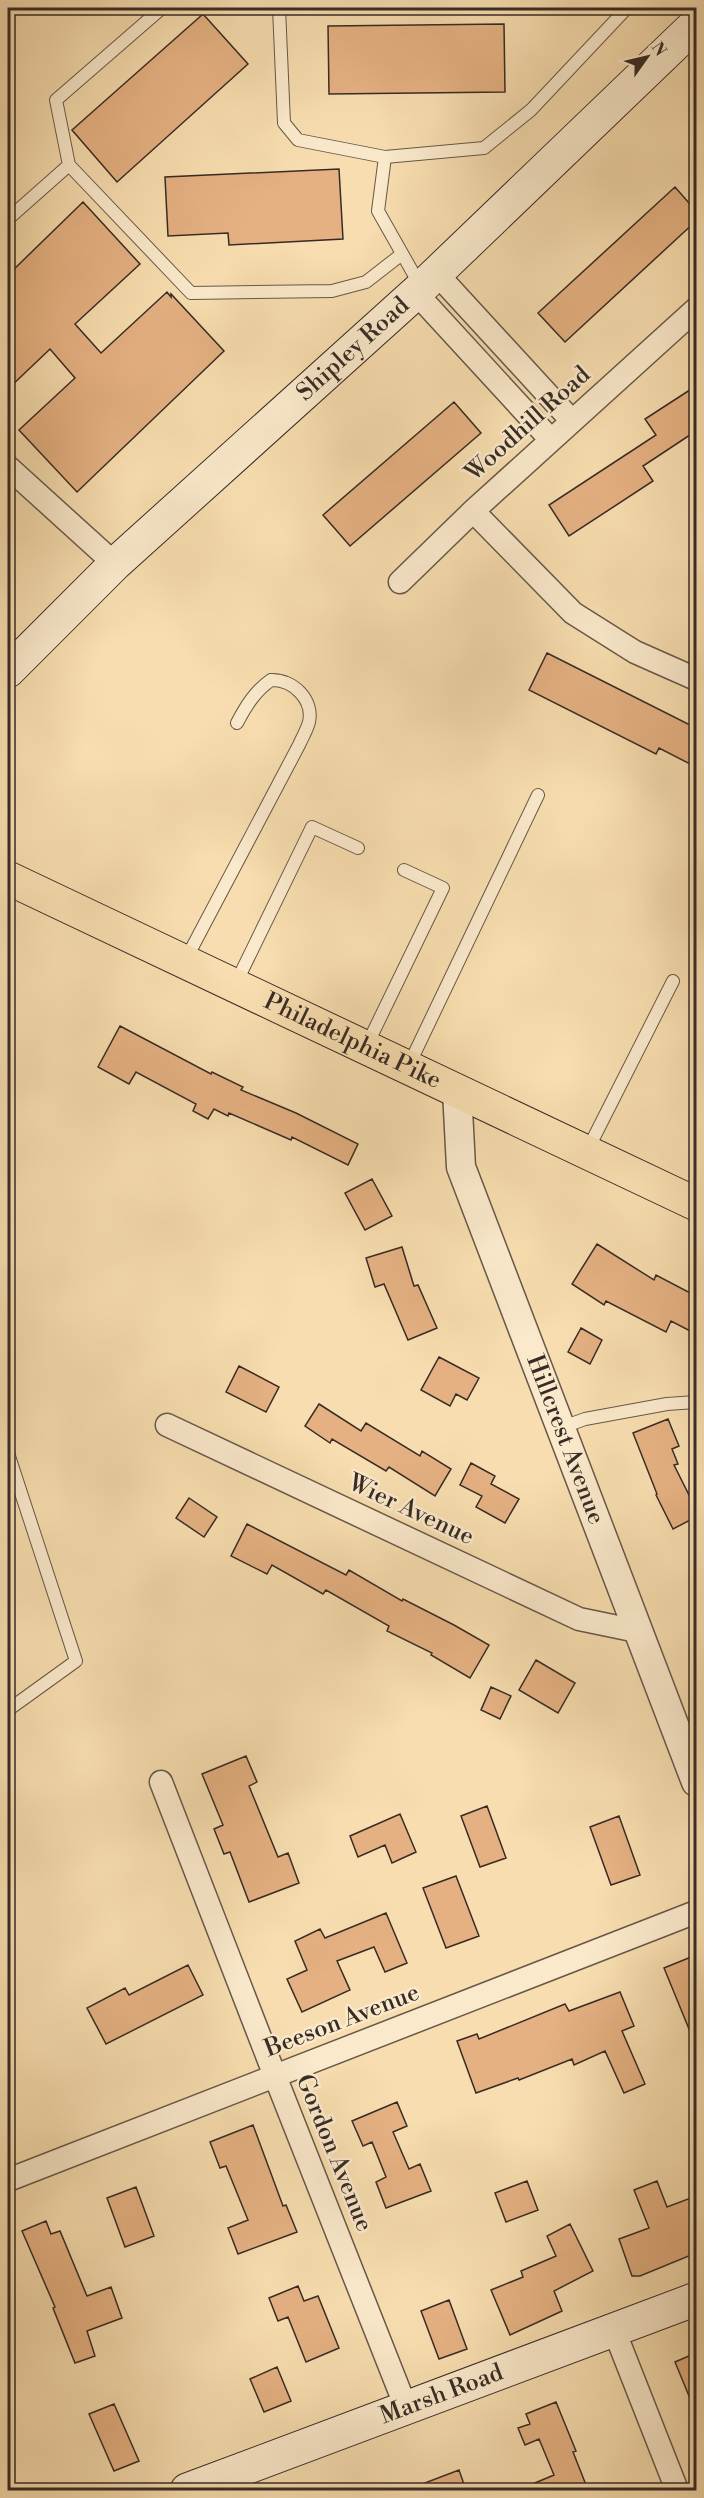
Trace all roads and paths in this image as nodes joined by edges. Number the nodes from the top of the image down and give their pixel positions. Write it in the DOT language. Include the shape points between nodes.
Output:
graph roads {
  1 [pos="162,8"];
  2 [pos="279,8"];
  3 [pos="627,8"];
  4 [pos="696,24"];
  5 [pos="385,157"];
  6 [pos="69,165"];
  7 [pos="8,219"];
  8 [pos="402,254"];
  9 [pos="425,285"];
  10 [pos="696,309"];
  11 [pos="572,421"];
  12 [pos="551,440"];
  13 [pos="8,467"];
  14 [pos="473,511"];
  15 [pos="115,564"];
  16 [pos="400,582"];
  17 [pos="8,671"];
  18 [pos="696,680"];
  19 [pos="237,723"];
  20 [pos="538,795"];
  21 [pos="358,848"];
  22 [pos="404,870"];
  23 [pos="8,878"];
  24 [pos="185,962"];
  25 [pos="673,981"];
  26 [pos="235,986"];
  27 [pos="365,1048"];
  28 [pos="408,1068"];
  29 [pos="457,1091"];
  30 [pos="587,1152"];
  31 [pos="696,1204"];
  32 [pos="696,1402"];
  33 [pos="167,1425"];
  34 [pos="560,1428"];
  35 [pos="8,1453"];
  36 [pos="637,1631"];
  37 [pos="8,1710"];
  38 [pos="161,1782"];
  39 [pos="696,1782"];
  40 [pos="696,1912"];
  41 [pos="275,2076"];
  42 [pos="8,2180"];
  43 [pos="696,2299"];
  44 [pos="614,2330"];
  45 [pos="407,2409"];
  46 [pos="187,2490"];
  47 [pos="677,2490"];
  1 -- 6 [label="lane" via="56,100"];
  2 -- 5 [label="lane" via="284,123 298,140"];
  3 -- 5 [label="lane" via="531,110 484,148"];
  4 -- 9 [label="main road, Shipley Road"];
  5 -- 8 [label="lane" via="378,211"];
  6 -- 7 [label="lane"];
  6 -- 8 [label="lane" via="190,293 332,291 366,282"];
  8 -- 9 [label="lane"];
  9 -- 11 [label="street"];
  9 -- 12 [label="street"];
  9 -- 15 [label="main road, Shipley Road"];
  10 -- 11 [label="street, Woodhill Road"];
  11 -- 12 [label="street, Woodhill Road"];
  12 -- 14 [label="street, Woodhill Road"];
  13 -- 15 [label="street"];
  14 -- 16 [label="street, Woodhill Road"];
  14 -- 18 [label="street" via="573,613 635,652"];
  15 -- 17 [label="main road, Shipley Road"];
  19 -- 24 [label="lane" via="246,705 271,680 294,687 309,709 309,722"];
  20 -- 28 [label="lane"];
  21 -- 26 [label="lane" via="312,826"];
  22 -- 27 [label="lane" via="443,888"];
  23 -- 24 [label="main road, Philadelphia Pike"];
  24 -- 26 [label="main road, Philadelphia Pike"];
  25 -- 30 [label="lane"];
  26 -- 27 [label="main road, Philadelphia Pike"];
  27 -- 28 [label="main road, Philadelphia Pike"];
  28 -- 29 [label="main road, Philadelphia Pike"];
  29 -- 30 [label="main road, Philadelphia Pike"];
  29 -- 34 [label="street, Hillcrest Avenue" via="461,1167"];
  30 -- 31 [label="main road, Philadelphia Pike"];
  32 -- 34 [label="lane" via="585,1419"];
  33 -- 36 [label="street, Wier Avenue" via="579,1619"];
  34 -- 36 [label="street, Hillcrest Avenue"];
  35 -- 37 [label="lane" via="76,1661"];
  36 -- 39 [label="street, Hillcrest Avenue"];
  38 -- 41 [label="street, Gordon Avenue"];
  40 -- 41 [label="street, Beeson Avenue"];
  41 -- 42 [label="street, Beeson Avenue"];
  41 -- 45 [label="street, Gordon Avenue"];
  43 -- 44 [label="main road, Marsh Road"];
  44 -- 45 [label="main road, Marsh Road"];
  44 -- 47 [label="street"];
  45 -- 46 [label="main road, Marsh Road"];
}
